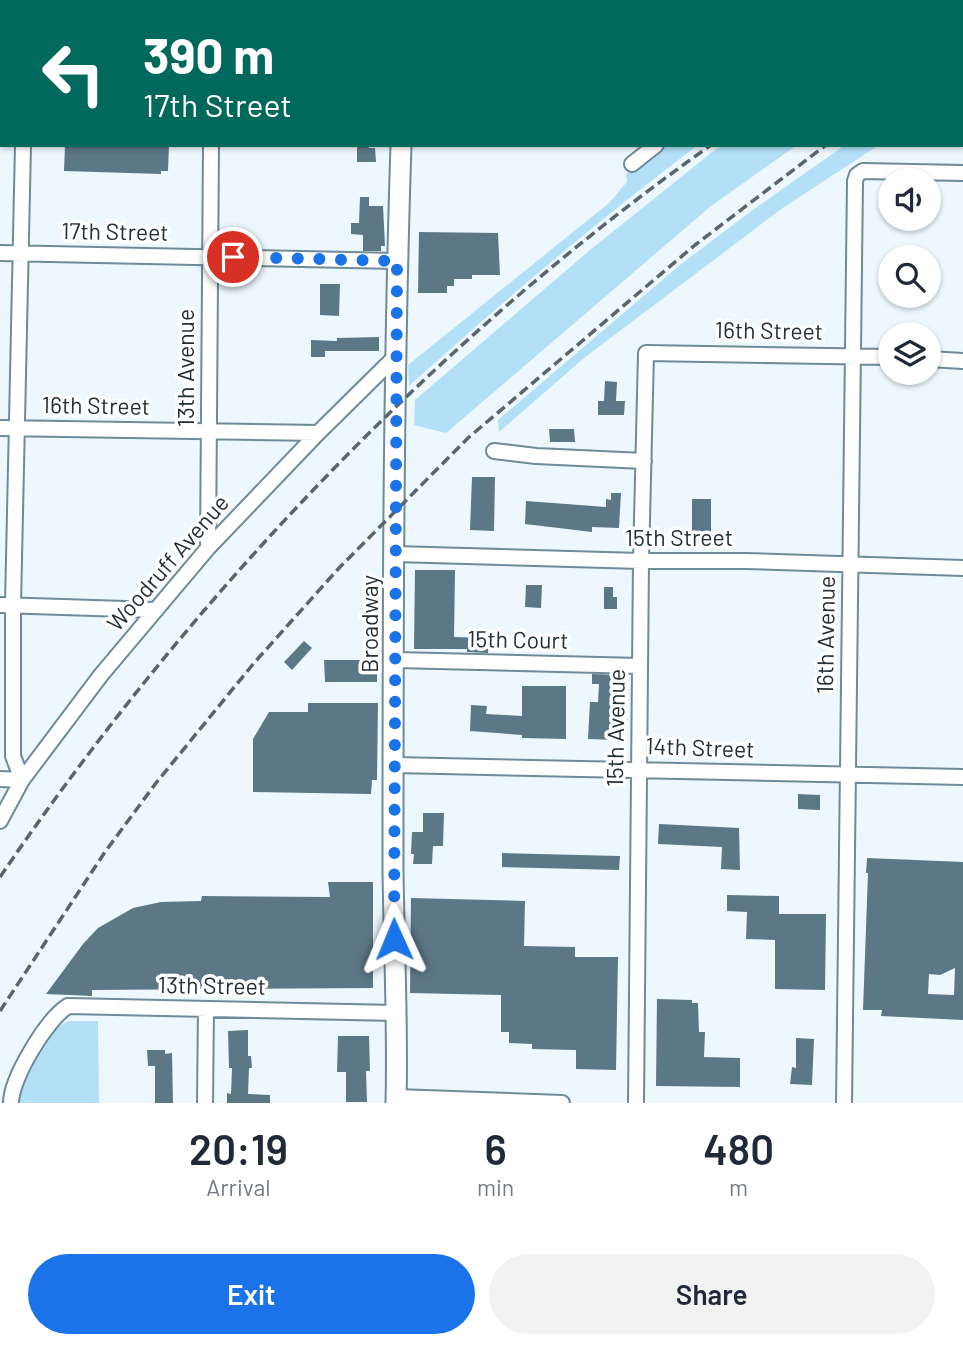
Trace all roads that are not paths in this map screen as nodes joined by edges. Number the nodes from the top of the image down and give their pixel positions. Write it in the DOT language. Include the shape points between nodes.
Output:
graph roads {
  1 [pos="23,147"];
  2 [pos="211,147"];
  3 [pos="401,147"];
  4 [pos="653,147"];
  5 [pos="632,164"];
  6 [pos="963,173"];
  7 [pos="0,253"];
  8 [pos="20,253"];
  9 [pos="209,256"];
  10 [pos="397,261"];
  11 [pos="646,353"];
  12 [pos="397,355"];
  13 [pos="853,355"];
  14 [pos="878,356"];
  15 [pos="941,360"];
  16 [pos="963,361"];
  17 [pos="0,428"];
  18 [pos="18,428"];
  19 [pos="210,430"];
  20 [pos="318,433"];
  21 [pos="494,451"];
  22 [pos="644,461"];
  23 [pos="208,548"];
  24 [pos="395,554"];
  25 [pos="641,561"];
  26 [pos="849,566"];
  27 [pos="963,568"];
  28 [pos="7,605"];
  29 [pos="156,610"];
  30 [pos="395,660"];
  31 [pos="640,666"];
  32 [pos="394,765"];
  33 [pos="638,769"];
  34 [pos="847,774"];
  35 [pos="963,777"];
  36 [pos="0,779"];
  37 [pos="22,780"];
  38 [pos="0,821"];
  39 [pos="206,1009"];
  40 [pos="396,1013"];
  41 [pos="396,1100"];
  42 [pos="10,1103"];
  43 [pos="205,1103"];
  44 [pos="562,1103"];
  45 [pos="636,1103"];
  46 [pos="844,1103"];
  1 -- 8 [label="street"];
  2 -- 9 [label="street, 13th Avenue"];
  3 -- 10 [label="main road, Broadway"];
  4 -- 5 [label="street"];
  6 -- 13 [label="street, 16th Avenue" via="863,171 857,175"];
  7 -- 8 [label="street, 17th Street"];
  8 -- 9 [label="street, 17th Street"];
  8 -- 18 [label="street"];
  9 -- 10 [label="street, 17th Street"];
  9 -- 19 [label="street, 13th Avenue"];
  10 -- 12 [label="main road, Broadway"];
  11 -- 13 [label="street, 16th Street"];
  11 -- 22 [label="street, 15th Avenue"];
  12 -- 20 [label="street, Woodruff Avenue"];
  12 -- 24 [label="main road, Broadway"];
  13 -- 14 [label="street, 16th Street"];
  13 -- 26 [label="street, 16th Avenue"];
  15 -- 16 [label="street"];
  17 -- 18 [label="street, 16th Street"];
  18 -- 19 [label="street, 16th Street"];
  18 -- 28 [label="street"];
  19 -- 20 [label="street, 16th Street"];
  19 -- 23 [label="street, 13th Avenue"];
  20 -- 23 [label="street, Woodruff Avenue"];
  21 -- 22 [label="street"];
  22 -- 25 [label="street, 15th Avenue"];
  23 -- 29 [label="street, Woodruff Avenue"];
  24 -- 25 [label="street, 15th Street"];
  24 -- 30 [label="main road, Broadway"];
  25 -- 26 [label="street, 15th Street"];
  25 -- 31 [label="street, 15th Avenue"];
  26 -- 27 [label="street, 15th Street"];
  26 -- 34 [label="street, 16th Avenue"];
  28 -- 29 [label="street"];
  28 -- 37 [label="street" via="13,756"];
  29 -- 37 [label="street, Woodruff Avenue"];
  30 -- 31 [label="street, 15th Court"];
  30 -- 32 [label="main road, Broadway"];
  31 -- 33 [label="street, 15th Avenue"];
  32 -- 33 [label="street, 14th Street"];
  32 -- 40 [label="main road, Broadway"];
  33 -- 34 [label="street, 14th Street"];
  33 -- 45 [label="street, 15th Avenue"];
  34 -- 35 [label="street, 14th Street"];
  34 -- 46 [label="street, 16th Avenue"];
  36 -- 37 [label="street"];
  37 -- 38 [label="street, Woodruff Avenue"];
  39 -- 40 [label="street, 13th Street"];
  39 -- 42 [label="street, 13th Street" via="68,1006 41,1035 15,1082"];
  39 -- 43 [label="street"];
  40 -- 41 [label="main road, Broadway"];
  41 -- 44 [label="street"];
}
